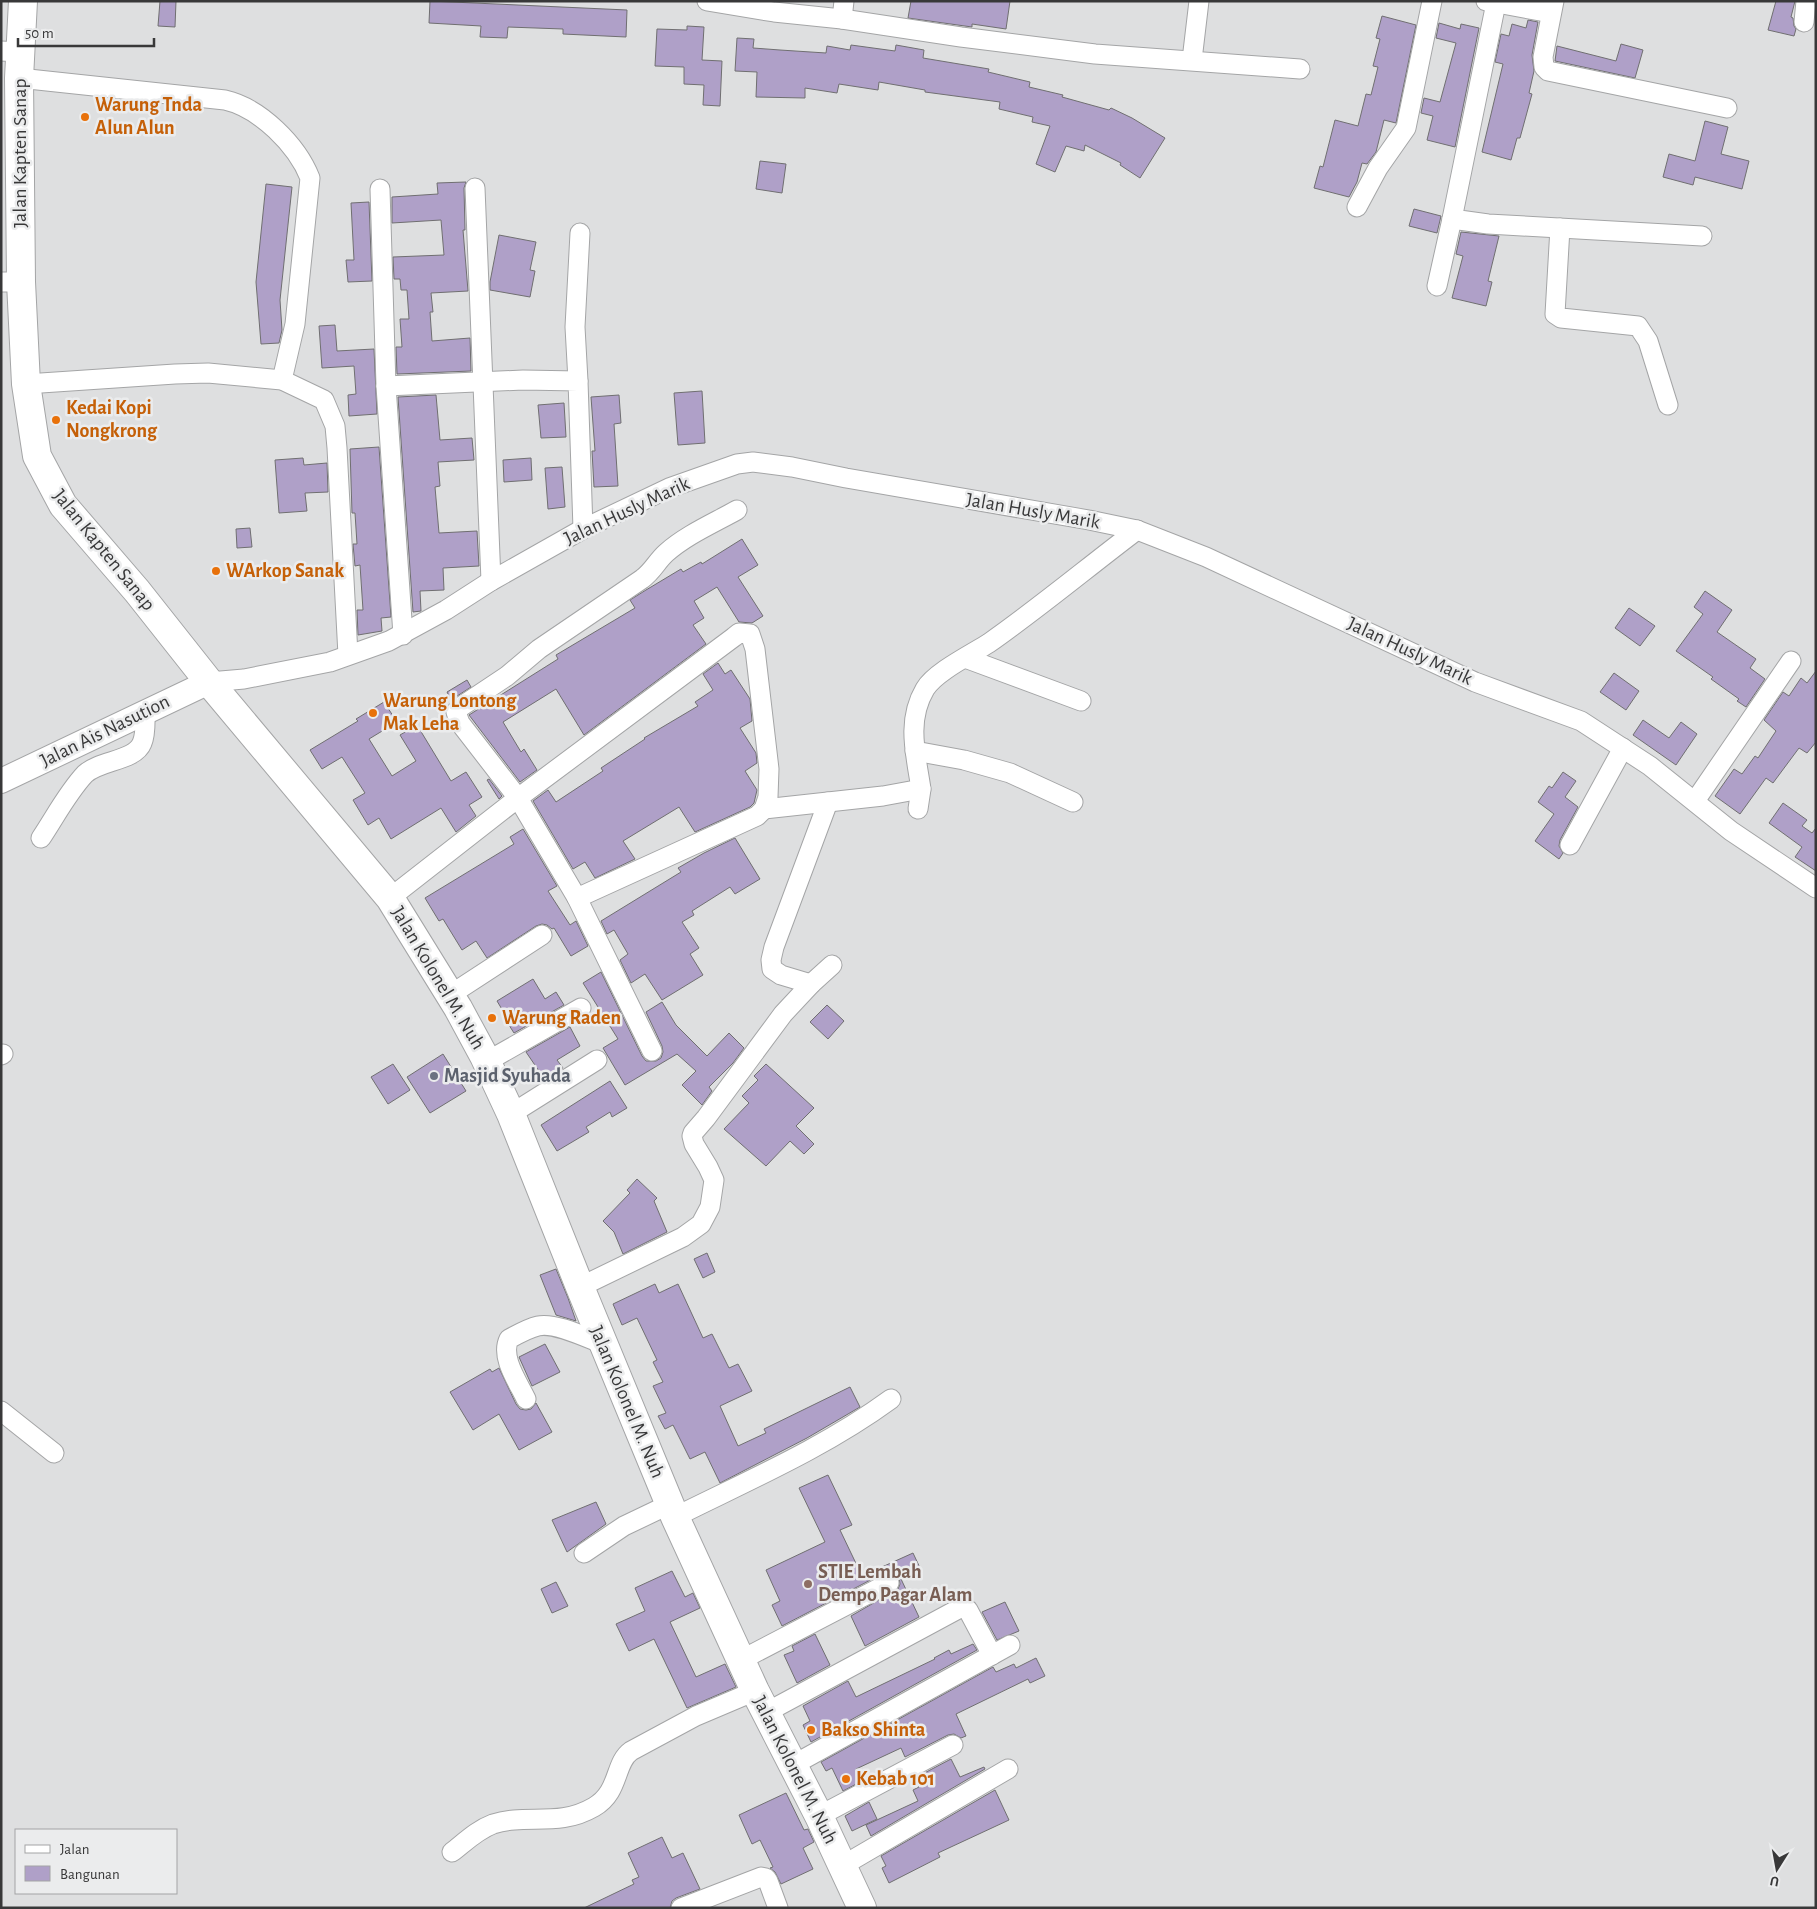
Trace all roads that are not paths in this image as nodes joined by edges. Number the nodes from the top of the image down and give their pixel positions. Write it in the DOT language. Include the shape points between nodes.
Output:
graph roads {
  1 [pos="23,1"];
  2 [pos="706,1"];
  3 [pos="1200,1"];
  4 [pos="1432,1"];
  5 [pos="1806,1"];
  6 [pos="1491,2"];
  7 [pos="1552,7"];
  8 [pos="843,10"];
  9 [pos="1804,22"];
  10 [pos="10,51"];
  11 [pos="1192,60"];
  12 [pos="1300,69"];
  13 [pos="20,78"];
  14 [pos="1727,108"];
  15 [pos="476,188"];
  16 [pos="380,189"];
  17 [pos="1357,207"];
  18 [pos="1452,219"];
  19 [pos="1560,228"];
  20 [pos="580,233"];
  21 [pos="1702,236"];
  22 [pos="11,282"];
  23 [pos="1437,286"];
  24 [pos="282,380"];
  25 [pos="482,381"];
  26 [pos="578,381"];
  27 [pos="26,384"];
  28 [pos="386,386"];
  29 [pos="1668,405"];
  30 [pos="737,510"];
  31 [pos="583,529"];
  32 [pos="1137,530"];
  33 [pos="491,581"];
  34 [pos="402,634"];
  35 [pos="348,655"];
  36 [pos="965,658"];
  37 [pos="1791,661"];
  38 [pos="208,682"];
  39 [pos="1081,702"];
  40 [pos="145,712"];
  41 [pos="1623,748"];
  42 [pos="915,751"];
  43 [pos="1,781"];
  44 [pos="921,789"];
  45 [pos="518,798"];
  46 [pos="1695,801"];
  47 [pos="828,802"];
  48 [pos="1074,802"];
  49 [pos="764,809"];
  50 [pos="918,809"];
  51 [pos="41,838"];
  52 [pos="1570,846"];
  53 [pos="1816,888"];
  54 [pos="390,898"];
  55 [pos="577,898"];
  56 [pos="542,935"];
  57 [pos="832,965"];
  58 [pos="811,984"];
  59 [pos="450,995"];
  60 [pos="581,1008"];
  61 [pos="652,1051"];
  62 [pos="597,1060"];
  63 [pos="486,1062"];
  64 [pos="510,1114"];
  65 [pos="580,1287"];
  66 [pos="603,1344"];
  67 [pos="526,1398"];
  68 [pos="891,1399"];
  69 [pos="1,1411"];
  70 [pos="54,1453"];
  71 [pos="673,1510"];
  72 [pos="584,1553"];
  73 [pos="889,1583"];
  74 [pos="1010,1645"];
  75 [pos="992,1655"];
  76 [pos="741,1660"];
  77 [pos="761,1702"];
  78 [pos="953,1746"];
  79 [pos="793,1765"];
  80 [pos="1008,1769"];
  81 [pos="819,1816"];
  82 [pos="452,1852"];
  83 [pos="842,1866"];
  84 [pos="859,1907"];
  85 [pos="681,1908"];
  86 [pos="778,1908"];
  1 -- 10 [label="main road, Jalan Kapten Sanap"];
  2 -- 8 [label="street" via="774,12"];
  3 -- 11 [label="street"];
  4 -- 17 [label="street" via="1406,128"];
  5 -- 9 [label="street"];
  6 -- 7 [label="street"];
  6 -- 18 [label="street"];
  7 -- 14 [label="street" via="1543,57 1548,71"];
  8 -- 11 [label="street" via="961,37 1095,54"];
  10 -- 13 [label="main road, Jalan Kapten Sanap"];
  11 -- 12 [label="street"];
  13 -- 22 [label="main road, Jalan Kapten Sanap"];
  13 -- 24 [label="street" via="236,102 253,111 281,136 310,178 295,324"];
  15 -- 25 [label="street"];
  16 -- 28 [label="street"];
  18 -- 19 [label="street"];
  18 -- 23 [label="street"];
  19 -- 21 [label="street"];
  19 -- 29 [label="street" via="1555,314 1561,318 1638,326 1648,340"];
  20 -- 26 [label="street" via="575,327"];
  22 -- 27 [label="main road, Jalan Kapten Sanap"];
  24 -- 27 [label="street" via="175,374"];
  24 -- 35 [label="street" via="324,400 334,426"];
  25 -- 26 [label="street"];
  25 -- 28 [label="street"];
  25 -- 33 [label="street"];
  26 -- 31 [label="street"];
  27 -- 38 [label="main road, Jalan Kapten Sanap" via="36,456 63,505 137,591"];
  28 -- 34 [label="street"];
  30 -- 45 [label="street" via="687,538 666,553 642,579 459,708 456,712 460,723"];
  31 -- 32 [label="street, Jalan Husly Marik" via="669,488 725,468 754,462"];
  31 -- 33 [label="street, Jalan Husly Marik"];
  32 -- 36 [label="street"];
  32 -- 41 [label="street, Jalan Husly Marik" via="1206,557 1476,682 1581,721"];
  33 -- 34 [label="street, Jalan Husly Marik"];
  34 -- 35 [label="street, Jalan Husly Marik"];
  35 -- 38 [label="street, Jalan Husly Marik" via="330,662 244,679"];
  36 -- 39 [label="street"];
  36 -- 42 [label="street" via="925,688 914,718"];
  37 -- 46 [label="street"];
  38 -- 40 [label="street, Jalan Ais Nasution"];
  38 -- 54 [label="main road, Jalan Kapten Sanap"];
  40 -- 43 [label="street, Jalan Ais Nasution"];
  40 -- 51 [label="street" via="140,747 86,774"];
  41 -- 46 [label="street, Jalan Husly Marik"];
  41 -- 52 [label="street"];
  42 -- 44 [label="street"];
  42 -- 48 [label="street" via="1010,773"];
  44 -- 47 [label="street"];
  44 -- 50 [label="street"];
  45 -- 49 [label="street" via="734,637 744,633 750,634 755,649 768,760 768,797"];
  45 -- 54 [label="street"];
  45 -- 55 [label="street"];
  46 -- 53 [label="street, Jalan Husly Marik" via="1731,830"];
  47 -- 49 [label="street"];
  47 -- 58 [label="street" via="771,960 772,969 781,975"];
  49 -- 55 [label="street" via="757,816"];
  54 -- 59 [label="main road, Jalan Kolonel M. Nuh"];
  55 -- 61 [label="street"];
  56 -- 59 [label="street"];
  57 -- 58 [label="street"];
  58 -- 65 [label="street" via="773,1026 692,1136 714,1180 710,1207 701,1224 683,1237"];
  59 -- 63 [label="main road, Jalan Kolonel M. Nuh"];
  60 -- 63 [label="street"];
  62 -- 64 [label="street"];
  63 -- 64 [label="main road, Jalan Kolonel M. Nuh"];
  64 -- 65 [label="main road, Jalan Kolonel M. Nuh"];
  65 -- 66 [label="main road, Jalan Kolonel M. Nuh"];
  66 -- 67 [label="street" via="544,1325 509,1338 507,1358"];
  66 -- 71 [label="main road, Jalan Kolonel M. Nuh"];
  68 -- 71 [label="street" via="806,1453"];
  69 -- 70 [label="street"];
  71 -- 72 [label="street" via="624,1526"];
  71 -- 76 [label="main road, Jalan Kolonel M. Nuh"];
  73 -- 76 [label="street"];
  74 -- 75 [label="street"];
  75 -- 77 [label="street" via="968,1610 962,1607"];
  75 -- 79 [label="street"];
  76 -- 77 [label="main road, Jalan Kolonel M. Nuh"];
  77 -- 79 [label="main road, Jalan Kolonel M. Nuh"];
  77 -- 82 [label="street" via="696,1716 631,1750 609,1794 594,1807 557,1820 493,1824"];
  78 -- 81 [label="street"];
  79 -- 81 [label="main road, Jalan Kolonel M. Nuh"];
  80 -- 83 [label="street"];
  81 -- 83 [label="main road, Jalan Kolonel M. Nuh"];
  83 -- 84 [label="main road, Jalan Kolonel M. Nuh"];
  85 -- 86 [label="street" via="761,1877 768,1881"];
}
